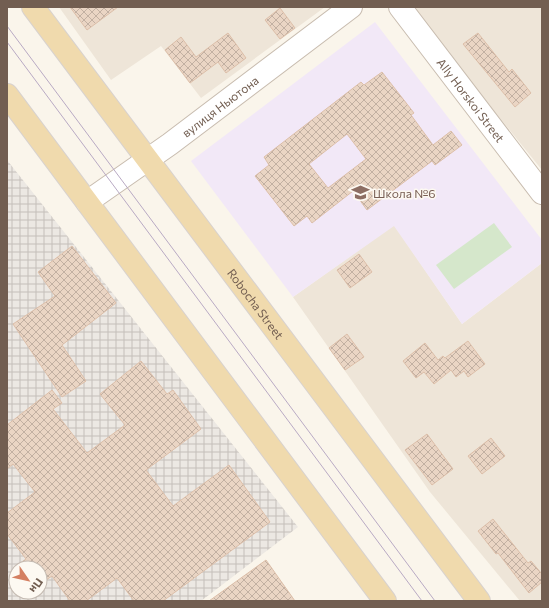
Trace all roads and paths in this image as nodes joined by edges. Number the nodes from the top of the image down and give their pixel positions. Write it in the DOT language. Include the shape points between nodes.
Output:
graph roads {
  1 [pos="33,7"];
  2 [pos="351,7"];
  3 [pos="400,7"];
  4 [pos="7,95"];
  5 [pos="148,160"];
  6 [pos="542,193"];
  7 [pos="87,202"];
  8 [pos="385,601"];
  9 [pos="479,601"];
  1 -- 5 [label="main road, Robocha Street"];
  2 -- 5 [label="street, вулиця Ньютона"];
  3 -- 6 [label="street, Ally Horskoi Street"];
  4 -- 7 [label="main road"];
  5 -- 7 [label="street, вулиця Ньютона"];
  5 -- 9 [label="main road, Robocha Street"];
  7 -- 8 [label="main road"];
}
